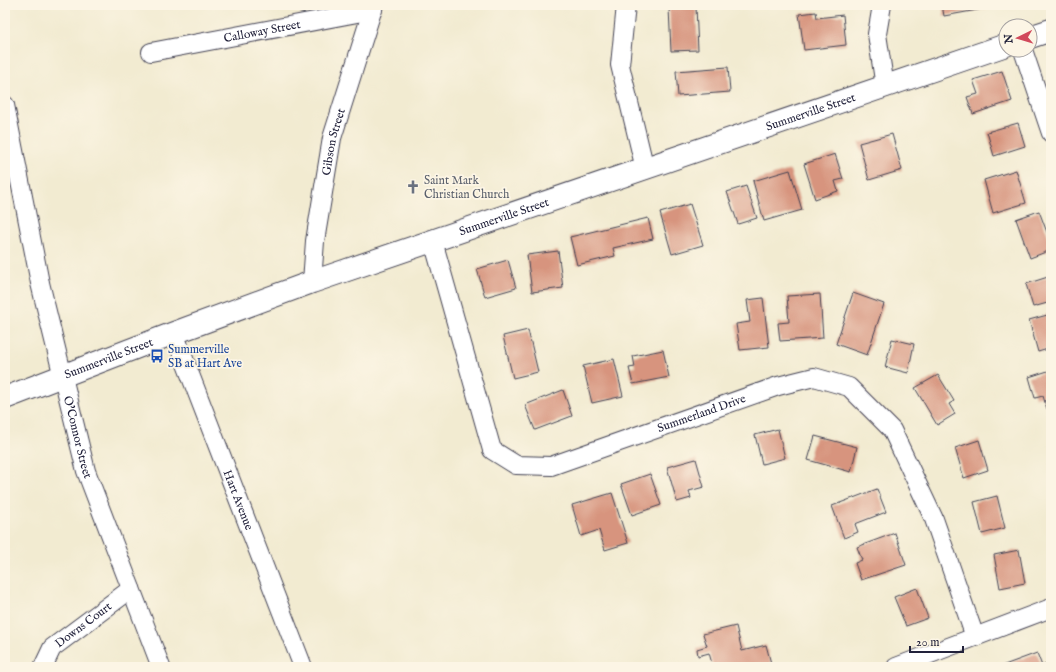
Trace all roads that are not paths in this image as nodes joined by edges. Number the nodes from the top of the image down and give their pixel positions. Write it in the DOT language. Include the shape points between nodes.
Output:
graph roads {
  1 [pos="626,5"];
  2 [pos="882,5"];
  3 [pos="373,7"];
  4 [pos="1051,30"];
  5 [pos="1038,34"];
  6 [pos="998,48"];
  7 [pos="151,52"];
  8 [pos="1026,58"];
  9 [pos="884,87"];
  10 [pos="5,105"];
  11 [pos="1051,133"];
  12 [pos="645,169"];
  13 [pos="433,241"];
  14 [pos="312,282"];
  15 [pos="174,333"];
  16 [pos="63,376"];
  17 [pos="5,398"];
  18 [pos="131,589"];
  19 [pos="1051,608"];
  20 [pos="975,637"];
  21 [pos="936,660"];
  22 [pos="43,667"];
  23 [pos="162,667"];
  24 [pos="303,667"];
  25 [pos="896,667"];
  1 -- 12 [label="street" via="620,65"];
  2 -- 9 [label="street" via="877,34"];
  3 -- 7 [label="street, Calloway Street"];
  3 -- 14 [label="street, Gibson Street" via="332,138 315,241"];
  4 -- 5 [label="street"];
  6 -- 9 [label="street, Summerville Street"];
  8 -- 11 [label="street"];
  9 -- 12 [label="street, Summerville Street"];
  10 -- 16 [label="street, O'Connor Street" via="40,283"];
  12 -- 13 [label="street, Summerville Street"];
  13 -- 14 [label="street, Summerville Street"];
  13 -- 20 [label="street, Summerland Drive" via="492,450 516,465 551,466 814,377 849,387 892,430 934,519"];
  14 -- 15 [label="street, Summerville Street"];
  15 -- 16 [label="street, Summerville Street"];
  15 -- 24 [label="street, Hart Avenue"];
  16 -- 17 [label="street, Summerville Street"];
  16 -- 18 [label="street, O'Connor Street" via="86,471"];
  18 -- 22 [label="street, Downs Court" via="52,648"];
  18 -- 23 [label="street, O'Connor Street"];
  19 -- 20 [label="street"];
  20 -- 21 [label="street"];
  21 -- 25 [label="street"];
}
